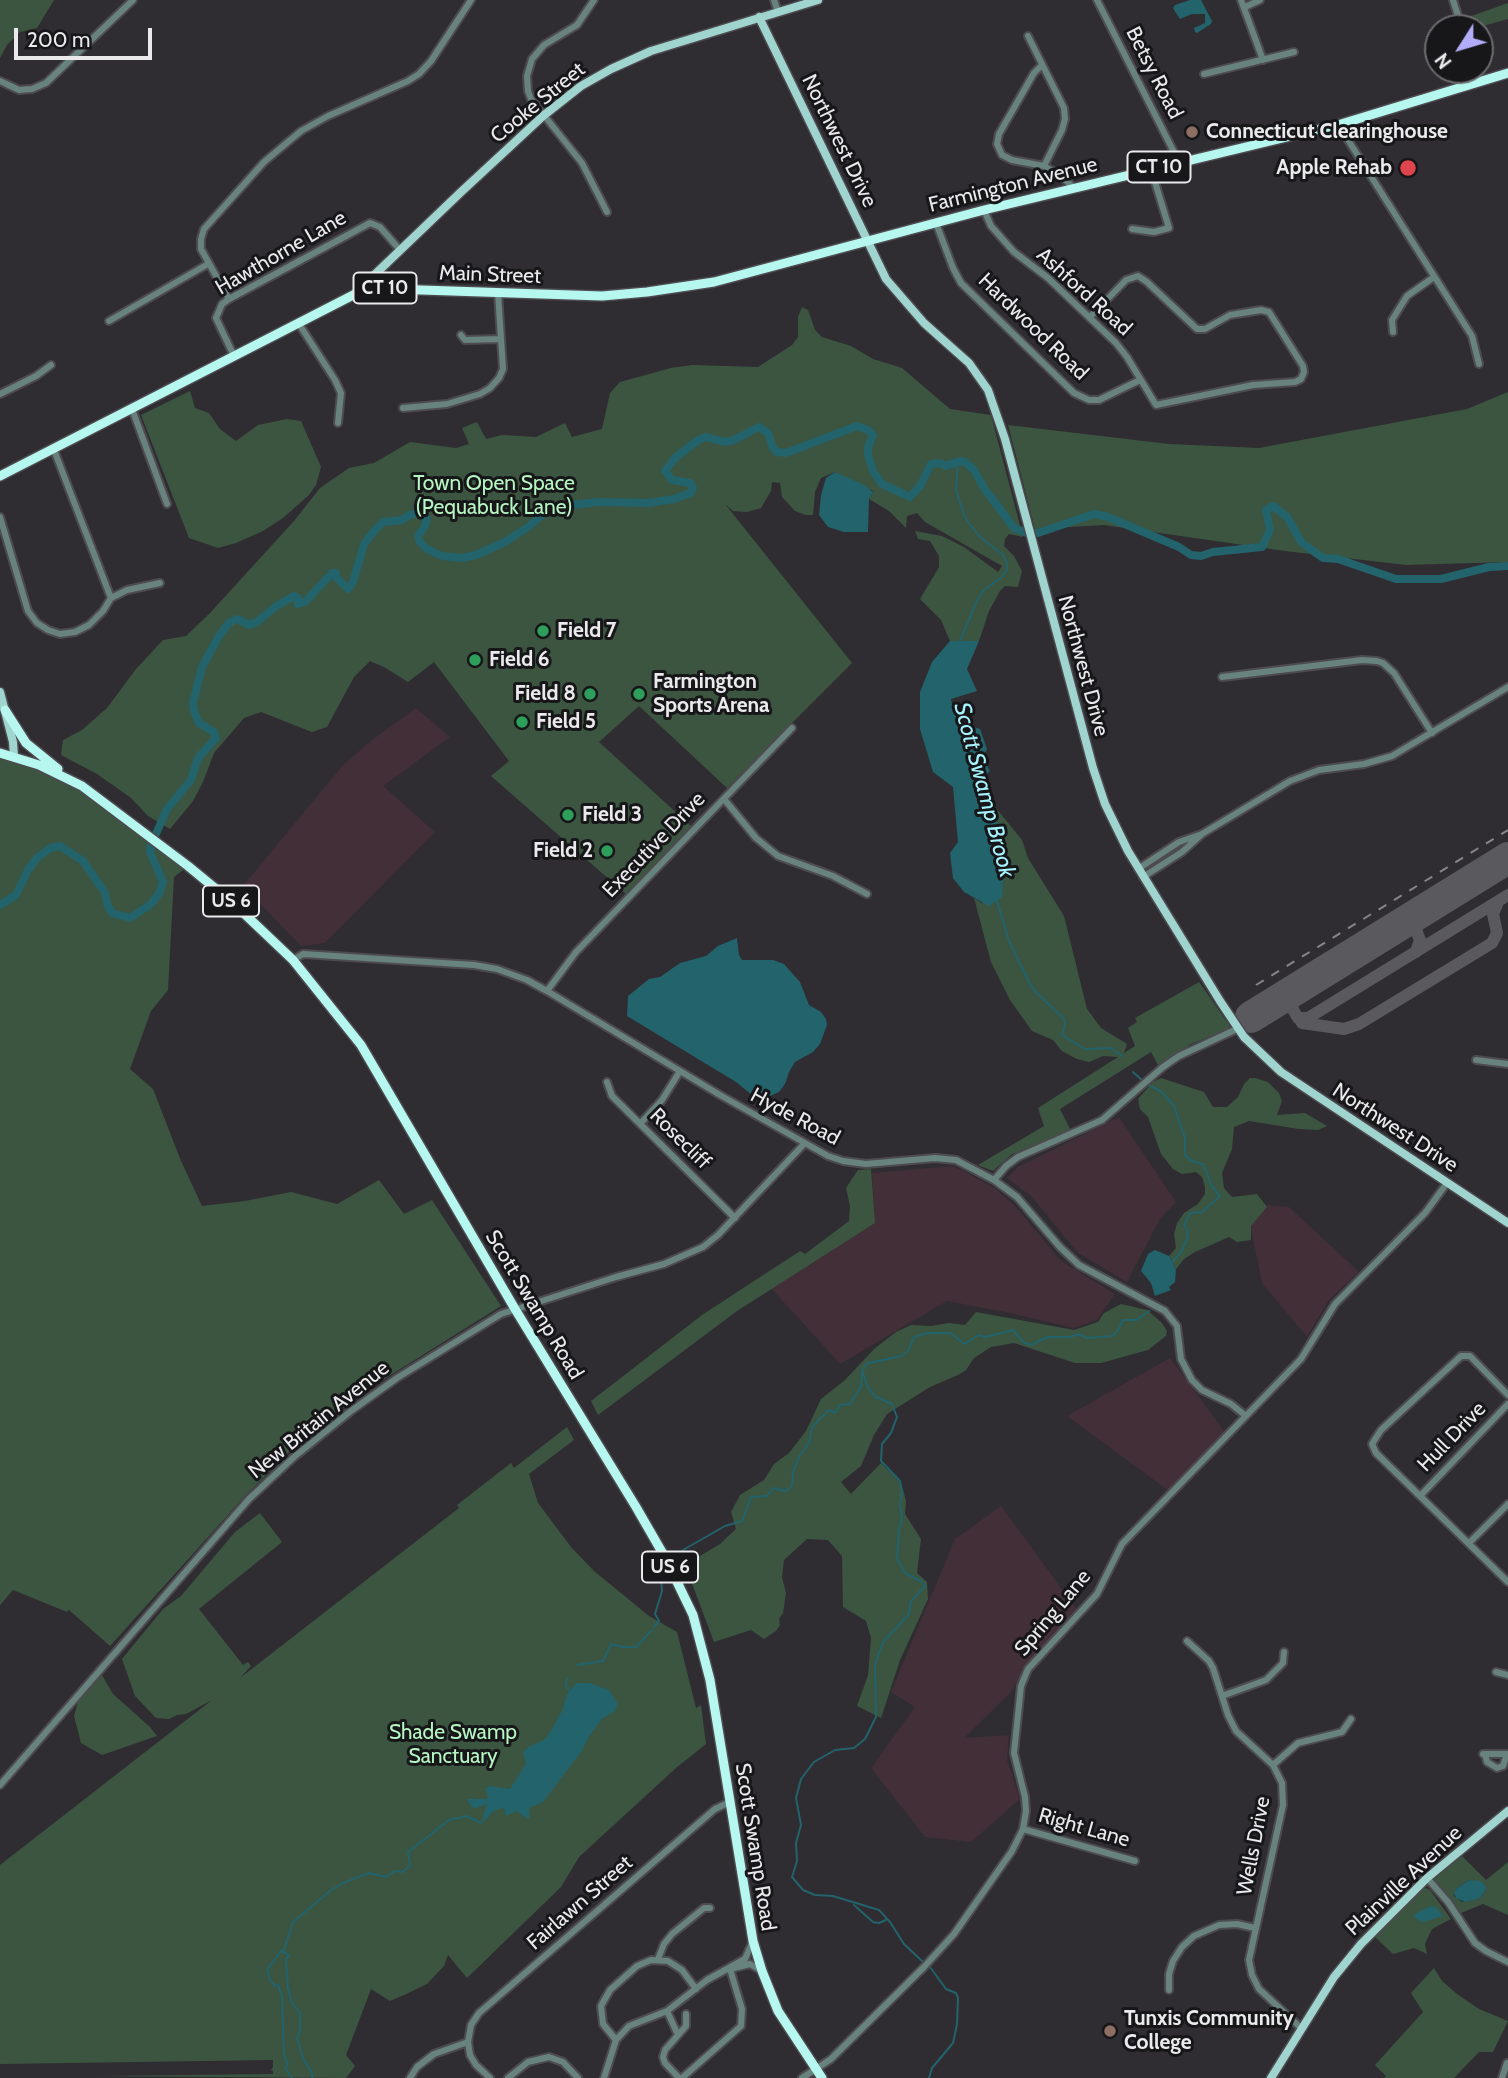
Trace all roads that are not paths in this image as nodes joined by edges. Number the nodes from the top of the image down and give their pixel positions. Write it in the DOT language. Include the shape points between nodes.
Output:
graph roads {
  1 [pos="133,0"];
  2 [pos="471,0"];
  3 [pos="594,0"];
  4 [pos="774,0"];
  5 [pos="818,0"];
  6 [pos="1097,0"];
  7 [pos="1241,0"];
  8 [pos="1260,0"];
  9 [pos="1245,7"];
  10 [pos="778,12"];
  11 [pos="760,18"];
  12 [pos="1028,36"];
  13 [pos="1294,52"];
  14 [pos="1263,60"];
  15 [pos="1042,65"];
  16 [pos="1204,74"];
  17 [pos="0,81"];
  18 [pos="1472,84"];
  19 [pos="543,116"];
  20 [pos="1341,124"];
  21 [pos="1179,162"];
  22 [pos="1044,166"];
  23 [pos="1151,169"];
  24 [pos="1074,188"];
  25 [pos="984,209"];
  26 [pos="607,212"];
  27 [pos="936,223"];
  28 [pos="1132,229"];
  29 [pos="867,241"];
  30 [pos="400,250"];
  31 [pos="810,257"];
  32 [pos="208,264"];
  33 [pos="1434,277"];
  34 [pos="363,290"];
  35 [pos="498,293"];
  36 [pos="229,299"];
  37 [pos="1090,317"];
  38 [pos="108,321"];
  39 [pos="299,324"];
  40 [pos="1393,332"];
  41 [pos="461,335"];
  42 [pos="500,339"];
  43 [pos="234,356"];
  44 [pos="1479,364"];
  45 [pos="51,365"];
  46 [pos="1140,380"];
  47 [pos="0,394"];
  48 [pos="403,408"];
  49 [pos="132,410"];
  50 [pos="338,424"];
  51 [pos="54,450"];
  52 [pos="0,476"];
  53 [pos="167,504"];
  54 [pos="0,516"];
  55 [pos="160,583"];
  56 [pos="111,598"];
  57 [pos="1222,677"];
  58 [pos="1508,687"];
  59 [pos="0,692"];
  60 [pos="5,710"];
  61 [pos="792,728"];
  62 [pos="1433,733"];
  63 [pos="0,753"];
  64 [pos="14,756"];
  65 [pos="82,786"];
  66 [pos="724,799"];
  67 [pos="1202,834"];
  68 [pos="1138,869"];
  69 [pos="1143,877"];
  70 [pos="867,894"];
  71 [pos="293,960"];
  72 [pos="547,991"];
  73 [pos="1237,1029"];
  74 [pos="1476,1060"];
  75 [pos="1508,1064"];
  76 [pos="680,1071"];
  77 [pos="607,1082"];
  78 [pos="640,1124"];
  79 [pos="804,1143"];
  80 [pos="994,1180"];
  81 [pos="1447,1183"];
  82 [pos="734,1218"];
  83 [pos="1508,1223"];
  84 [pos="515,1309"];
  85 [pos="1508,1395"];
  86 [pos="1508,1404"];
  87 [pos="1246,1416"];
  88 [pos="1421,1495"];
  89 [pos="1508,1504"];
  90 [pos="1469,1543"];
  91 [pos="1508,1581"];
  92 [pos="1187,1641"];
  93 [pos="1284,1652"];
  94 [pos="1496,1672"];
  95 [pos="1508,1675"];
  96 [pos="1222,1696"];
  97 [pos="1351,1718"];
  98 [pos="1508,1754"];
  99 [pos="1273,1765"];
  100 [pos="0,1785"];
  101 [pos="730,1801"];
  102 [pos="1508,1811"];
  103 [pos="1023,1829"];
  104 [pos="1135,1861"];
  105 [pos="1427,1878"];
  106 [pos="710,1908"];
  107 [pos="1255,1927"];
  108 [pos="753,1941"];
  109 [pos="658,1959"];
  110 [pos="1508,1962"];
  111 [pos="730,1969"];
  112 [pos="762,1971"];
  113 [pos="696,1989"];
  114 [pos="1169,1990"];
  115 [pos="667,2011"];
  116 [pos="686,2014"];
  117 [pos="1301,2028"];
  118 [pos="678,2035"];
  119 [pos="616,2040"];
  120 [pos="468,2042"];
  121 [pos="1507,2063"];
  122 [pos="819,2074"];
  123 [pos="410,2078"];
  124 [pos="490,2078"];
  125 [pos="508,2078"];
  126 [pos="579,2078"];
  127 [pos="604,2078"];
  128 [pos="681,2078"];
  129 [pos="802,2078"];
  130 [pos="1271,2078"];
  131 [pos="1502,2078"];
  1 -- 17 [label="street" via="46,83 19,90"];
  2 -- 32 [label="street" via="419,74 316,121 264,162 204,229 201,249"];
  3 -- 19 [label="street" via="578,25 544,45 532,59 528,92"];
  4 -- 10 [label="street"];
  5 -- 10 [label="main road, Cooke Street"];
  6 -- 21 [label="street, Betsy Road"];
  7 -- 9 [label="street"];
  8 -- 9 [label="street"];
  9 -- 14 [label="street"];
  10 -- 11 [label="main road, Cooke Street"];
  11 -- 19 [label="main road, Cooke Street" via="619,65 581,86"];
  11 -- 29 [label="main road, Northwest Drive"];
  12 -- 15 [label="street"];
  13 -- 14 [label="street"];
  14 -- 16 [label="street"];
  15 -- 22 [label="street" via="1064,108 1065,120"];
  15 -- 22 [label="street" via="997,144 1002,155 1012,160"];
  18 -- 20 [label="highway, Farmington Avenue / CT 10"];
  19 -- 26 [label="street" via="582,163"];
  19 -- 30 [label="main road, Cooke Street"];
  20 -- 21 [label="highway, Farmington Avenue / CT 10"];
  20 -- 33 [label="street"];
  21 -- 23 [label="highway, Farmington Avenue / CT 10"];
  22 -- 24 [label="street"];
  23 -- 24 [label="highway, Farmington Avenue / CT 10"];
  23 -- 28 [label="street" via="1169,228 1154,232"];
  24 -- 25 [label="highway, Farmington Avenue / CT 10"];
  25 -- 27 [label="highway, Farmington Avenue / CT 10"];
  25 -- 37 [label="street, Ashford Road" via="991,226 1014,252"];
  27 -- 29 [label="highway, Farmington Avenue / CT 10"];
  27 -- 46 [label="street, Hardwood Road" via="961,283 1074,393 1099,400"];
  29 -- 31 [label="highway, Farmington Avenue / CT 10"];
  29 -- 68 [label="main road, Northwest Drive" via="901,298 969,363 992,400 1095,776 1111,819"];
  30 -- 34 [label="main road, Cooke Street"];
  30 -- 36 [label="street, Hawthorne Lane" via="380,226 370,223"];
  31 -- 35 [label="highway, Main Street / CT 10" via="714,282 647,292 602,296"];
  32 -- 36 [label="street"];
  32 -- 38 [label="street"];
  33 -- 40 [label="street" via="1407,296 1392,320"];
  33 -- 44 [label="street" via="1472,336"];
  34 -- 35 [label="highway, Main Street / CT 10"];
  34 -- 39 [label="highway, Main Street / CT 10"];
  35 -- 42 [label="street"];
  36 -- 43 [label="street, Hawthorne Lane" via="216,318"];
  37 -- 46 [label="street, Ashford Road" via="1122,350"];
  37 -- 46 [label="street, Ashford Road" via="1126,280 1138,276 1196,329 1230,315 1269,312 1304,369 1295,382 1253,385 1156,405"];
  39 -- 43 [label="highway, Main Street / CT 10"];
  39 -- 50 [label="street" via="341,393"];
  41 -- 42 [label="street" via="466,340"];
  42 -- 48 [label="street" via="503,369 490,388 447,404"];
  43 -- 49 [label="highway, Main Street / CT 10"];
  45 -- 47 [label="street"];
  49 -- 51 [label="highway, Main Street / CT 10"];
  49 -- 53 [label="street"];
  51 -- 52 [label="highway, Main Street / CT 10"];
  51 -- 56 [label="street"];
  54 -- 56 [label="street" via="28,611 37,623 60,634 75,632 89,625"];
  55 -- 56 [label="street"];
  57 -- 62 [label="street" via="1377,661 1394,673"];
  58 -- 62 [label="street"];
  59 -- 60 [label="main road"];
  60 -- 64 [label="main road"];
  60 -- 65 [label="highway" via="33,750"];
  61 -- 66 [label="street, Executive Drive"];
  62 -- 67 [label="street" via="1383,759 1299,777"];
  63 -- 64 [label="highway, US 6"];
  64 -- 65 [label="highway, Scott Swamp Road / US 6"];
  65 -- 71 [label="highway, Scott Swamp Road / US 6" via="233,903"];
  66 -- 70 [label="street" via="778,856"];
  66 -- 72 [label="street, Executive Drive" via="576,952"];
  67 -- 68 [label="street" via="1179,842"];
  67 -- 69 [label="street"];
  68 -- 69 [label="main road, Northwest Drive"];
  69 -- 73 [label="main road, Northwest Drive"];
  71 -- 72 [label="street, Hyde Road" via="303,954 474,965 513,974"];
  71 -- 84 [label="highway, Scott Swamp Road / US 6" via="361,1045"];
  72 -- 76 [label="street, Hyde Road"];
  73 -- 80 [label="street" via="1179,1056 1102,1120 1018,1157"];
  73 -- 81 [label="main road, Northwest Drive" via="1297,1084"];
  74 -- 75 [label="street"];
  76 -- 78 [label="street"];
  76 -- 79 [label="street, Hyde Road"];
  77 -- 78 [label="street, Rosecliff" via="612,1096"];
  78 -- 82 [label="street, Rosecliff"];
  79 -- 80 [label="street, Hyde Road" via="854,1163 951,1158"];
  79 -- 82 [label="street, New Britain Avenue"];
  80 -- 87 [label="street, Hyde Road" via="1022,1202 1079,1265 1166,1311 1177,1326 1181,1359 1192,1380"];
  81 -- 83 [label="main road, Northwest Drive"];
  81 -- 87 [label="street, Spring Lane" via="1411,1228 1335,1304 1301,1359"];
  82 -- 84 [label="street, New Britain Avenue" via="709,1243 668,1263"];
  84 -- 100 [label="street, New Britain Avenue" via="383,1387 263,1485"];
  84 -- 101 [label="highway, Scott Swamp Road / US 6" via="637,1508 693,1615 710,1680"];
  85 -- 88 [label="street" via="1470,1356 1461,1356 1381,1430 1372,1444 1376,1453"];
  86 -- 88 [label="street, Hull Drive"];
  87 -- 103 [label="street, Spring Lane" via="1122,1544 1097,1594 1024,1677 1014,1753 1025,1797"];
  88 -- 90 [label="street"];
  89 -- 90 [label="street"];
  90 -- 91 [label="street"];
  92 -- 96 [label="street" via="1209,1661"];
  93 -- 96 [label="street" via="1283,1663 1266,1680"];
  94 -- 95 [label="street"];
  96 -- 99 [label="street" via="1240,1736"];
  97 -- 99 [label="street" via="1342,1732 1298,1743"];
  98 -- 98 [label="street" via="1483,1754 1486,1762 1497,1768"];
  99 -- 107 [label="street, Wells Drive" via="1282,1783 1283,1805"];
  101 -- 108 [label="highway, Scott Swamp Road / US 6"];
  101 -- 120 [label="street, Fairlawn Street" via="715,1809 479,2013"];
  102 -- 105 [label="main road, Plainville Avenue"];
  103 -- 104 [label="street, Right Lane"];
  103 -- 122 [label="street, Spring Lane" via="954,1934"];
  105 -- 110 [label="street" via="1475,1942"];
  105 -- 117 [label="main road, Plainville Avenue" via="1361,1944"];
  106 -- 109 [label="street" via="672,1934"];
  107 -- 114 [label="street" via="1219,1925 1194,1936 1173,1961"];
  107 -- 117 [label="street, Wells Drive" via="1249,1960 1255,1982"];
  108 -- 111 [label="street" via="745,1959"];
  108 -- 112 [label="highway, Scott Swamp Road / US 6"];
  109 -- 113 [label="street" via="677,1966"];
  109 -- 119 [label="street" via="637,1966 603,2000 603,2024"];
  111 -- 112 [label="street" via="750,1964"];
  111 -- 113 [label="street"];
  111 -- 128 [label="street" via="742,2009 741,2026"];
  112 -- 122 [label="highway, Scott Swamp Road / US 6" via="779,2011"];
  113 -- 115 [label="street"];
  115 -- 118 [label="street"];
  115 -- 119 [label="street" via="629,2026"];
  116 -- 118 [label="street" via="686,2026"];
  117 -- 130 [label="main road, Plainville Avenue"];
  118 -- 128 [label="street" via="663,2057"];
  119 -- 127 [label="street"];
  120 -- 123 [label="street" via="434,2053"];
  120 -- 124 [label="street" via="476,2065"];
  121 -- 131 [label="street"];
  122 -- 129 [label="street, Spring Lane"];
  125 -- 126 [label="street" via="528,2062 549,2057 563,2062"];
}
